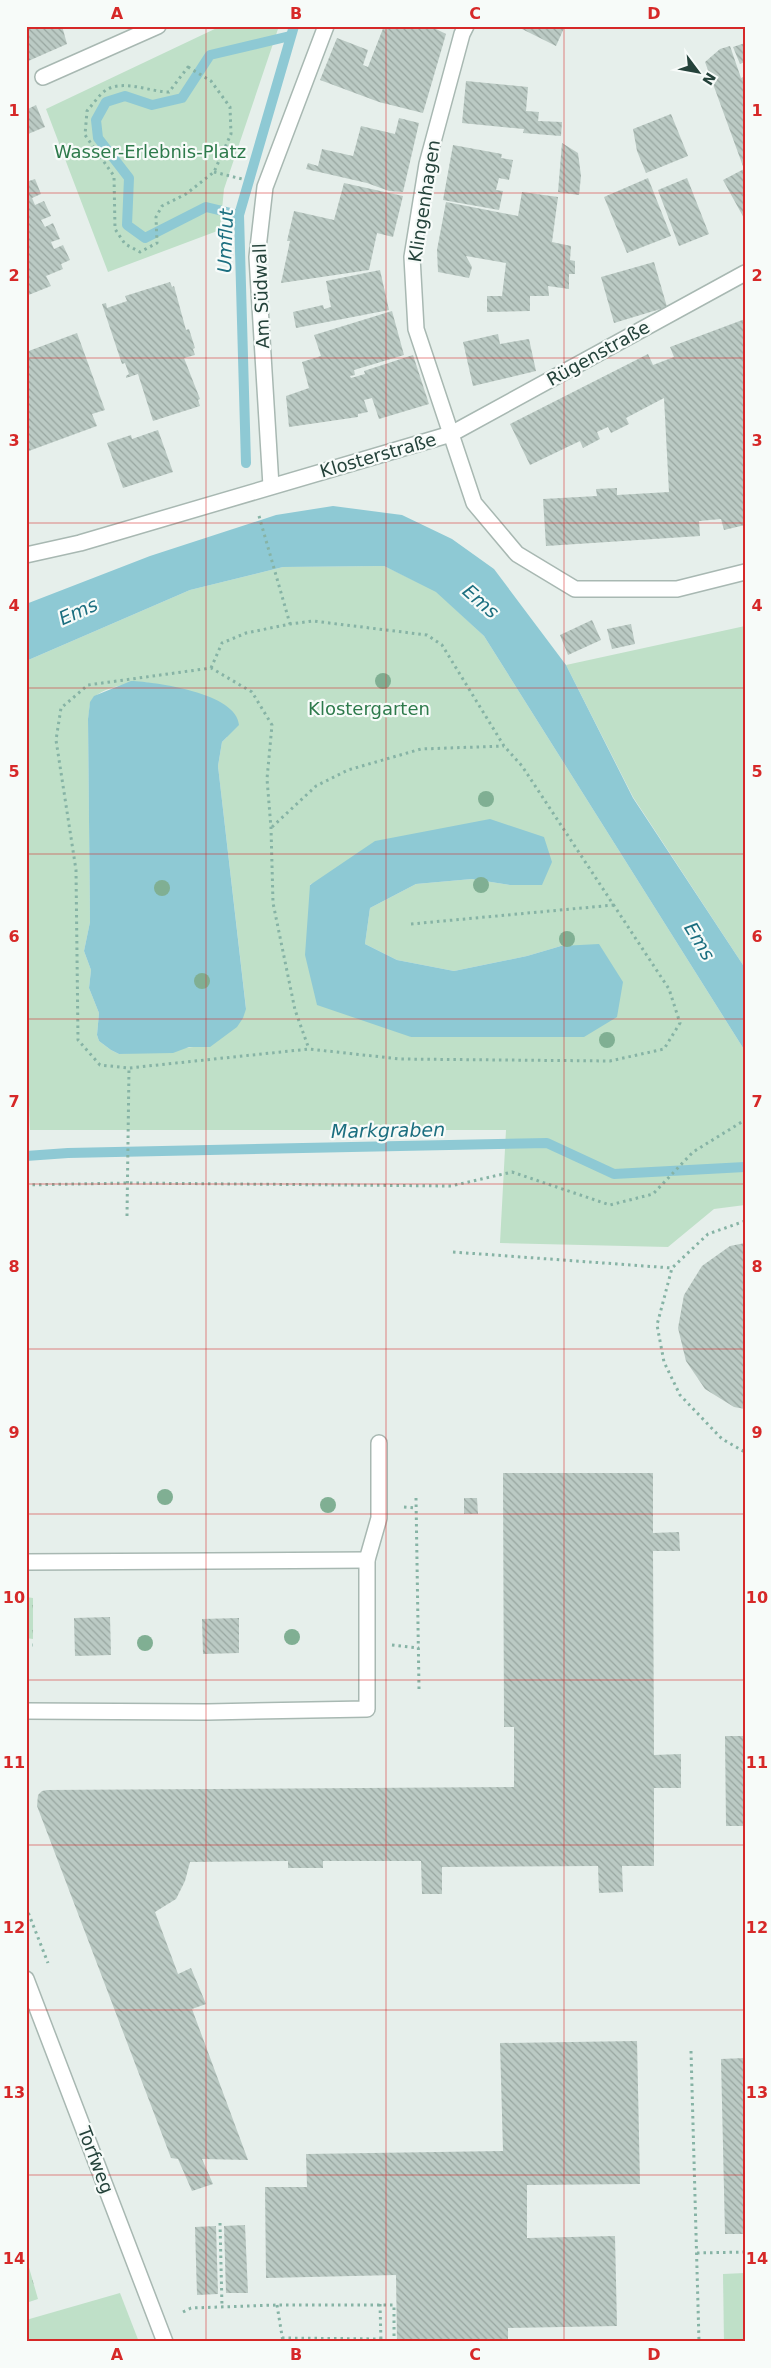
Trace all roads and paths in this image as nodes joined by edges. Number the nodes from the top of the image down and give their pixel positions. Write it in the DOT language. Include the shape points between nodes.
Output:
graph roads {
  1 [pos="158,26"];
  2 [pos="326,26"];
  3 [pos="466,26"];
  4 [pos="43,77"];
  5 [pos="214,172"];
  6 [pos="221,172"];
  7 [pos="745,273"];
  8 [pos="451,434"];
  9 [pos="270,486"];
  10 [pos="259,518"];
  11 [pos="26,555"];
  12 [pos="745,572"];
  13 [pos="290,624"];
  14 [pos="211,668"];
  15 [pos="504,746"];
  16 [pos="271,828"];
  17 [pos="614,905"];
  18 [pos="411,924"];
  19 [pos="309,1049"];
  20 [pos="129,1068"];
  21 [pos="745,1120"];
  22 [pos="128,1183"];
  23 [pos="26,1185"];
  24 [pos="128,1216"];
  25 [pos="745,1221"];
  26 [pos="453,1252"];
  27 [pos="672,1268"];
  28 [pos="379,1443"];
  29 [pos="745,1452"];
  30 [pos="416,1498"];
  31 [pos="367,1560"];
  32 [pos="26,1562"];
  33 [pos="26,1645"];
  34 [pos="33,1645"];
  35 [pos="419,1689"];
  36 [pos="26,1711"];
  37 [pos="26,1979"];
  38 [pos="691,2051"];
  39 [pos="220,2223"];
  40 [pos="745,2252"];
  41 [pos="697,2254"];
  42 [pos="380,2304"];
  43 [pos="277,2305"];
  44 [pos="222,2307"];
  45 [pos="182,2312"];
  46 [pos="282,2340"];
  47 [pos="343,2340"];
  48 [pos="381,2340"];
  49 [pos="165,2342"];
  50 [pos="394,2342"];
  51 [pos="699,2342"];
  1 -- 4 [label="street"];
  2 -- 9 [label="street, Am Südwall" via="265,187 257,257"];
  3 -- 8 [label="street, Klingenhagen" via="427,164 412,256 416,329"];
  5 -- 5 [label="path" via="186,194 162,206 156,217 157,243 140,252 125,244 115,229 114,176 85,135 87,110 107,90 128,86 170,92 188,67 211,81 230,107 231,134"];
  5 -- 6 [label="path"];
  7 -- 8 [label="street, Rügenstraße"];
  8 -- 9 [label="street, Klosterstraße"];
  8 -- 12 [label="street, Klosterstraße" via="474,504 516,554 575,589 677,589"];
  9 -- 11 [label="street, Klosterstraße" via="80,543"];
  10 -- 13 [label="path"];
  13 -- 14 [label="path" via="246,633 222,643"];
  13 -- 15 [label="path" via="314,622 427,635 442,644"];
  14 -- 16 [label="path" via="252,692 272,725 267,779"];
  14 -- 20 [label="path" via="88,685 61,708 56,740 76,870 78,1040 100,1065"];
  15 -- 16 [label="path" via="421,749 348,770 316,786"];
  15 -- 17 [label="path" via="522,766"];
  16 -- 19 [label="path" via="273,903 295,1010"];
  17 -- 18 [label="path"];
  17 -- 19 [label="path" via="670,989 680,1024 664,1049 610,1061 400,1058"];
  19 -- 20 [label="path"];
  20 -- 22 [label="path"];
  21 -- 22 [label="path" via="693,1152 653,1194 610,1205 512,1172 451,1186"];
  22 -- 23 [label="path"];
  22 -- 24 [label="path"];
  25 -- 27 [label="path" via="708,1234"];
  26 -- 27 [label="path"];
  27 -- 29 [label="path" via="657,1325 664,1362 680,1395 722,1439"];
  28 -- 31 [label="street" via="378,1518"];
  30 -- 35 [label="path"];
  31 -- 32 [label="street"];
  31 -- 36 [label="street" via="368,1709"];
  33 -- 34 [label="path"];
  37 -- 49 [label="street, Torfweg"];
  38 -- 41 [label="path"];
  39 -- 44 [label="path"];
  40 -- 41 [label="path"];
  41 -- 51 [label="path"];
  42 -- 43 [label="path"];
  42 -- 48 [label="path"];
  42 -- 50 [label="path" via="394,2305"];
  43 -- 44 [label="path"];
  43 -- 46 [label="path"];
  44 -- 45 [label="path" via="191,2308"];
  46 -- 47 [label="path"];
  47 -- 48 [label="path"];
}
